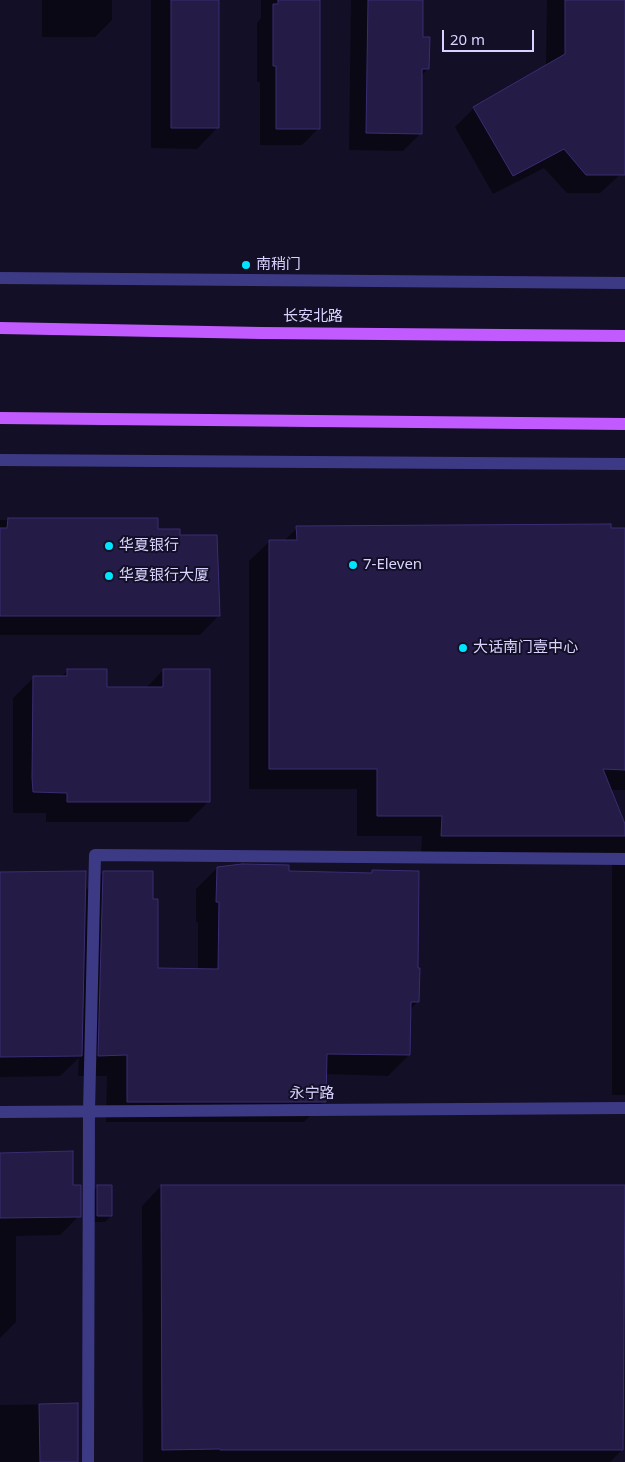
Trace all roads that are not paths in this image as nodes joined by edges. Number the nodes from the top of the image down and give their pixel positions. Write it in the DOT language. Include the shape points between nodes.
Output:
graph roads {
  1 [pos="0,278"];
  2 [pos="625,283"];
  3 [pos="0,328"];
  4 [pos="625,336"];
  5 [pos="0,418"];
  6 [pos="625,424"];
  7 [pos="0,460"];
  8 [pos="625,464"];
  9 [pos="625,859"];
  10 [pos="625,1108"];
  11 [pos="89,1111"];
  12 [pos="0,1112"];
  13 [pos="88,1462"];
  1 -- 2 [label="street"];
  3 -- 4 [label="main road, 长安北路"];
  5 -- 6 [label="main road"];
  7 -- 8 [label="street"];
  9 -- 11 [label="street" via="95,855"];
  10 -- 11 [label="street, 永宁路"];
  11 -- 12 [label="street, 永宁路"];
  11 -- 13 [label="street"];
}
